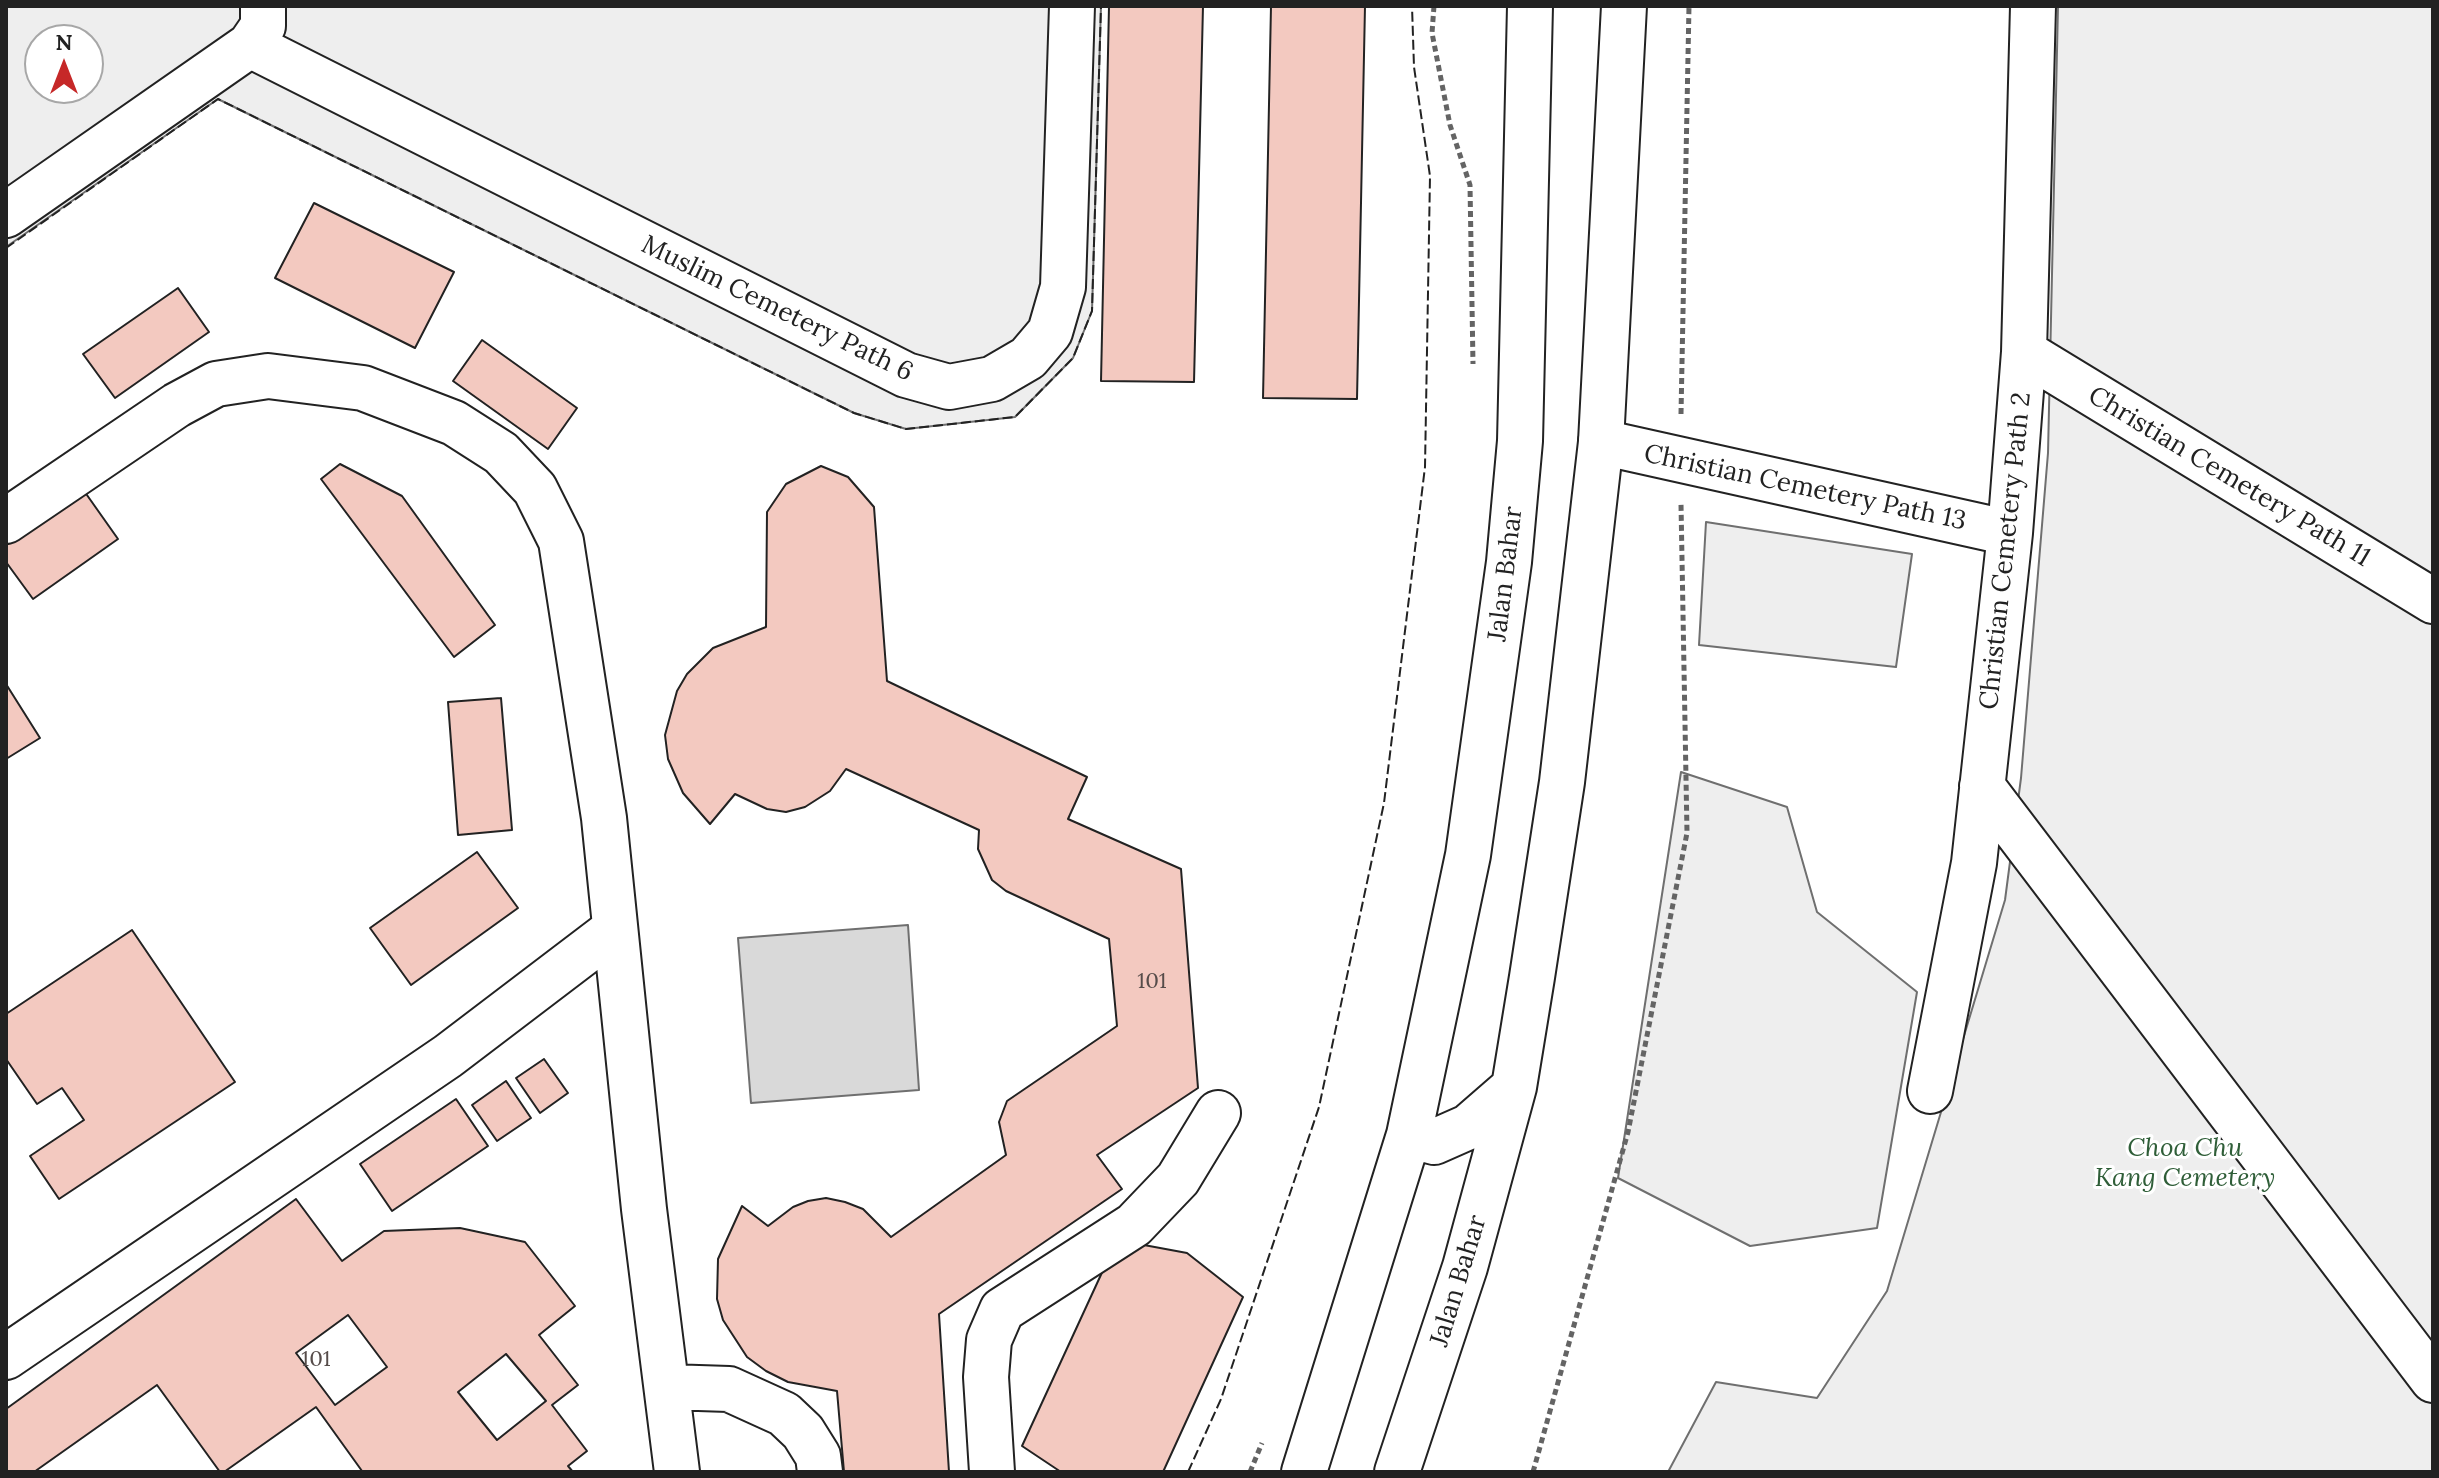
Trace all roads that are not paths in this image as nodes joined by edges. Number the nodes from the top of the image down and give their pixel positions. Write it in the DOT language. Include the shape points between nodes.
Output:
graph roads {
  1 [pos="1072,6"];
  2 [pos="1530,6"];
  3 [pos="1624,6"];
  4 [pos="2033,6"];
  5 [pos="256,25"];
  6 [pos="6,215"];
  7 [pos="2024,352"];
  8 [pos="1601,442"];
  9 [pos="6,521"];
  10 [pos="2010,533"];
  11 [pos="2433,601"];
  12 [pos="1982,786"];
  13 [pos="615,929"];
  14 [pos="1514,1087"];
  15 [pos="1930,1091"];
  16 [pos="1218,1113"];
  17 [pos="1409,1135"];
  18 [pos="6,1357"];
  19 [pos="2433,1380"];
  20 [pos="668,1387"];
  21 [pos="677,1472"];
  22 [pos="820,1472"];
  23 [pos="992,1472"];
  24 [pos="1304,1472"];
  25 [pos="1397,1472"];
  1 -- 5 [label="main road, Muslim Cemetery Path 6" via="1063,287 1050,332 1028,358 992,379 949,387 906,375"];
  2 -- 17 [label="main road, Jalan Bahar" via="1520,441 1509,562 1468,855"];
  3 -- 8 [label="main road, Jalan Bahar"];
  4 -- 7 [label="main road, Christian Cemetery Path 2"];
  5 -- 6 [label="main road"];
  7 -- 10 [label="main road, Christian Cemetery Path 2"];
  7 -- 11 [label="main road, Christian Cemetery Path 11"];
  8 -- 10 [label="main road, Christian Cemetery Path 13"];
  8 -- 14 [label="main road, Jalan Bahar" via="1562,782"];
  9 -- 13 [label="main road" via="177,405 216,384 268,376 363,388 454,423 501,453 535,489 561,541 604,818"];
  10 -- 12 [label="main road, Christian Cemetery Path 2"];
  12 -- 15 [label="main road, Christian Cemetery Path 2" via="1974,863"];
  12 -- 19 [label="main road"];
  13 -- 18 [label="main road" via="448,1056"];
  13 -- 20 [label="main road"];
  14 -- 17 [label="main road" via="1468,1127 1434,1142"];
  14 -- 25 [label="main road, Jalan Bahar" via="1465,1267"];
  16 -- 23 [label="main road" via="1178,1179 1134,1225 1002,1310 989,1340 986,1377"];
  17 -- 24 [label="main road, Jalan Bahar"];
  20 -- 21 [label="main road"];
  20 -- 22 [label="main road" via="729,1389 784,1414 818,1456"];
}
